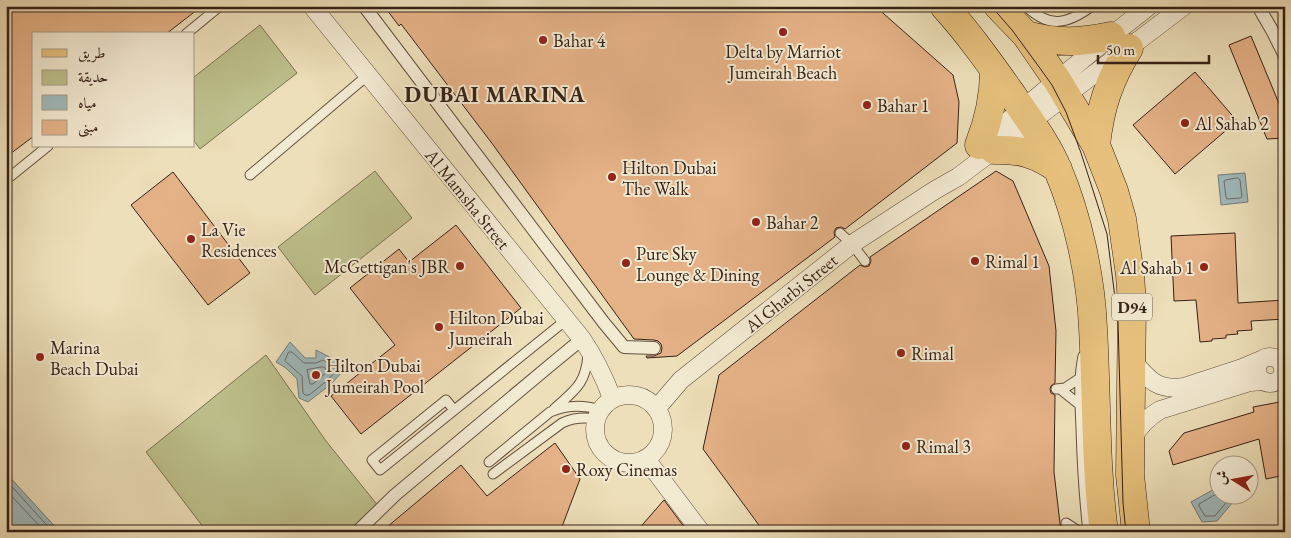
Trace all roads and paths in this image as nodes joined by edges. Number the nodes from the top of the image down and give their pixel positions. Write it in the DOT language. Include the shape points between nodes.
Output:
graph roads {
  1 [pos="220,6"];
  2 [pos="312,6"];
  3 [pos="364,6"];
  4 [pos="944,6"];
  5 [pos="998,6"];
  6 [pos="1026,6"];
  7 [pos="1092,6"];
  8 [pos="1149,6"];
  9 [pos="1184,6"];
  10 [pos="1258,6"];
  11 [pos="188,32"];
  12 [pos="1026,35"];
  13 [pos="1129,39"];
  14 [pos="1285,56"];
  15 [pos="994,70"];
  16 [pos="368,75"];
  17 [pos="1062,87"];
  18 [pos="1027,116"];
  19 [pos="1096,144"];
  20 [pos="986,147"];
  21 [pos="46,148"];
  22 [pos="1058,169"];
  23 [pos="250,175"];
  24 [pos="6,180"];
  25 [pos="846,239"];
  26 [pos="864,261"];
  27 [pos="566,320"];
  28 [pos="1094,328"];
  29 [pos="585,343"];
  30 [pos="654,348"];
  31 [pos="1132,360"];
  32 [pos="1261,360"];
  33 [pos="1284,367"];
  34 [pos="1080,378"];
  35 [pos="1264,381"];
  36 [pos="1080,405"];
  37 [pos="657,408"];
  38 [pos="602,409"];
  39 [pos="454,410"];
  40 [pos="550,412"];
  41 [pos="1130,442"];
  42 [pos="646,459"];
  43 [pos="489,462"];
  44 [pos="493,474"];
  45 [pos="1066,523"];
  46 [pos="357,532"];
  47 [pos="701,532"];
  48 [pos="1080,532"];
  49 [pos="1088,532"];
  50 [pos="1104,532"];
  51 [pos="1136,532"];
  1 -- 11 [label="lane"];
  2 -- 16 [label="street, Al Mamsha Street"];
  3 -- 30 [label="street" via="624,347"];
  4 -- 15 [label="main road, D94"];
  5 -- 12 [label="main road, D94"];
  6 -- 7 [label="lane" via="1042,18 1061,22 1079,16"];
  8 -- 13 [label="street, Al Gharbi Street" via="1134,18"];
  9 -- 13 [label="street, Al Gharbi Street"];
  10 -- 14 [label="street"];
  12 -- 13 [label="main road" via="1060,42"];
  12 -- 17 [label="main road, D94"];
  13 -- 17 [label="street, Al Gharbi Street"];
  13 -- 19 [label="main road" via="1100,115"];
  15 -- 18 [label="main road, D94"];
  15 -- 20 [label="main road" via="992,101 985,130"];
  16 -- 23 [label="lane"];
  16 -- 27 [label="street, Al Mamsha Street"];
  17 -- 18 [label="street, Al Gharbi Street"];
  17 -- 19 [label="main road, D94"];
  18 -- 20 [label="street, Al Gharbi Street"];
  18 -- 22 [label="main road, D94"];
  19 -- 31 [label="main road, D94" via="1124,228 1132,304"];
  20 -- 22 [label="main road" via="1028,153"];
  20 -- 25 [label="street, Al Gharbi Street" via="952,169 935,190"];
  21 -- 24 [label="lane"];
  22 -- 28 [label="main road, D94" via="1083,253"];
  25 -- 26 [label="lane"];
  25 -- 37 [label="street, Al Gharbi Street" via="681,380"];
  27 -- 29 [label="street, Al Mamsha Street"];
  27 -- 39 [label="lane"];
  28 -- 34 [label="lane" via="1084,352"];
  28 -- 50 [label="main road, D94"];
  29 -- 38 [label="street, Al Mamsha Street" via="606,380"];
  29 -- 40 [label="lane" via="587,364 582,382"];
  29 -- 46 [label="street" via="554,362 395,495"];
  31 -- 32 [label="street" via="1153,382 1176,388"];
  31 -- 41 [label="main road, D94"];
  32 -- 33 [label="street" via="1274,357"];
  32 -- 35 [label="street" via="1257,369"];
  33 -- 35 [label="street" via="1278,380"];
  34 -- 36 [label="lane"];
  34 -- 36 [label="lane" via="1058,389"];
  35 -- 41 [label="street" via="1250,382 1160,410 1142,423"];
  36 -- 49 [label="lane"];
  37 -- 38 [label="street" via="648,399 624,394"];
  37 -- 42 [label="street" via="664,430 655,451"];
  38 -- 40 [label="lane" via="570,406"];
  38 -- 42 [label="street" via="594,429 600,448 615,460 626,463"];
  38 -- 44 [label="lane" via="562,423"];
  39 -- 39 [label="lane" via="446,400 372,460 380,470"];
  40 -- 43 [label="lane"];
  41 -- 51 [label="main road, D94"];
  42 -- 47 [label="street"];
  45 -- 48 [label="lane"];
}
